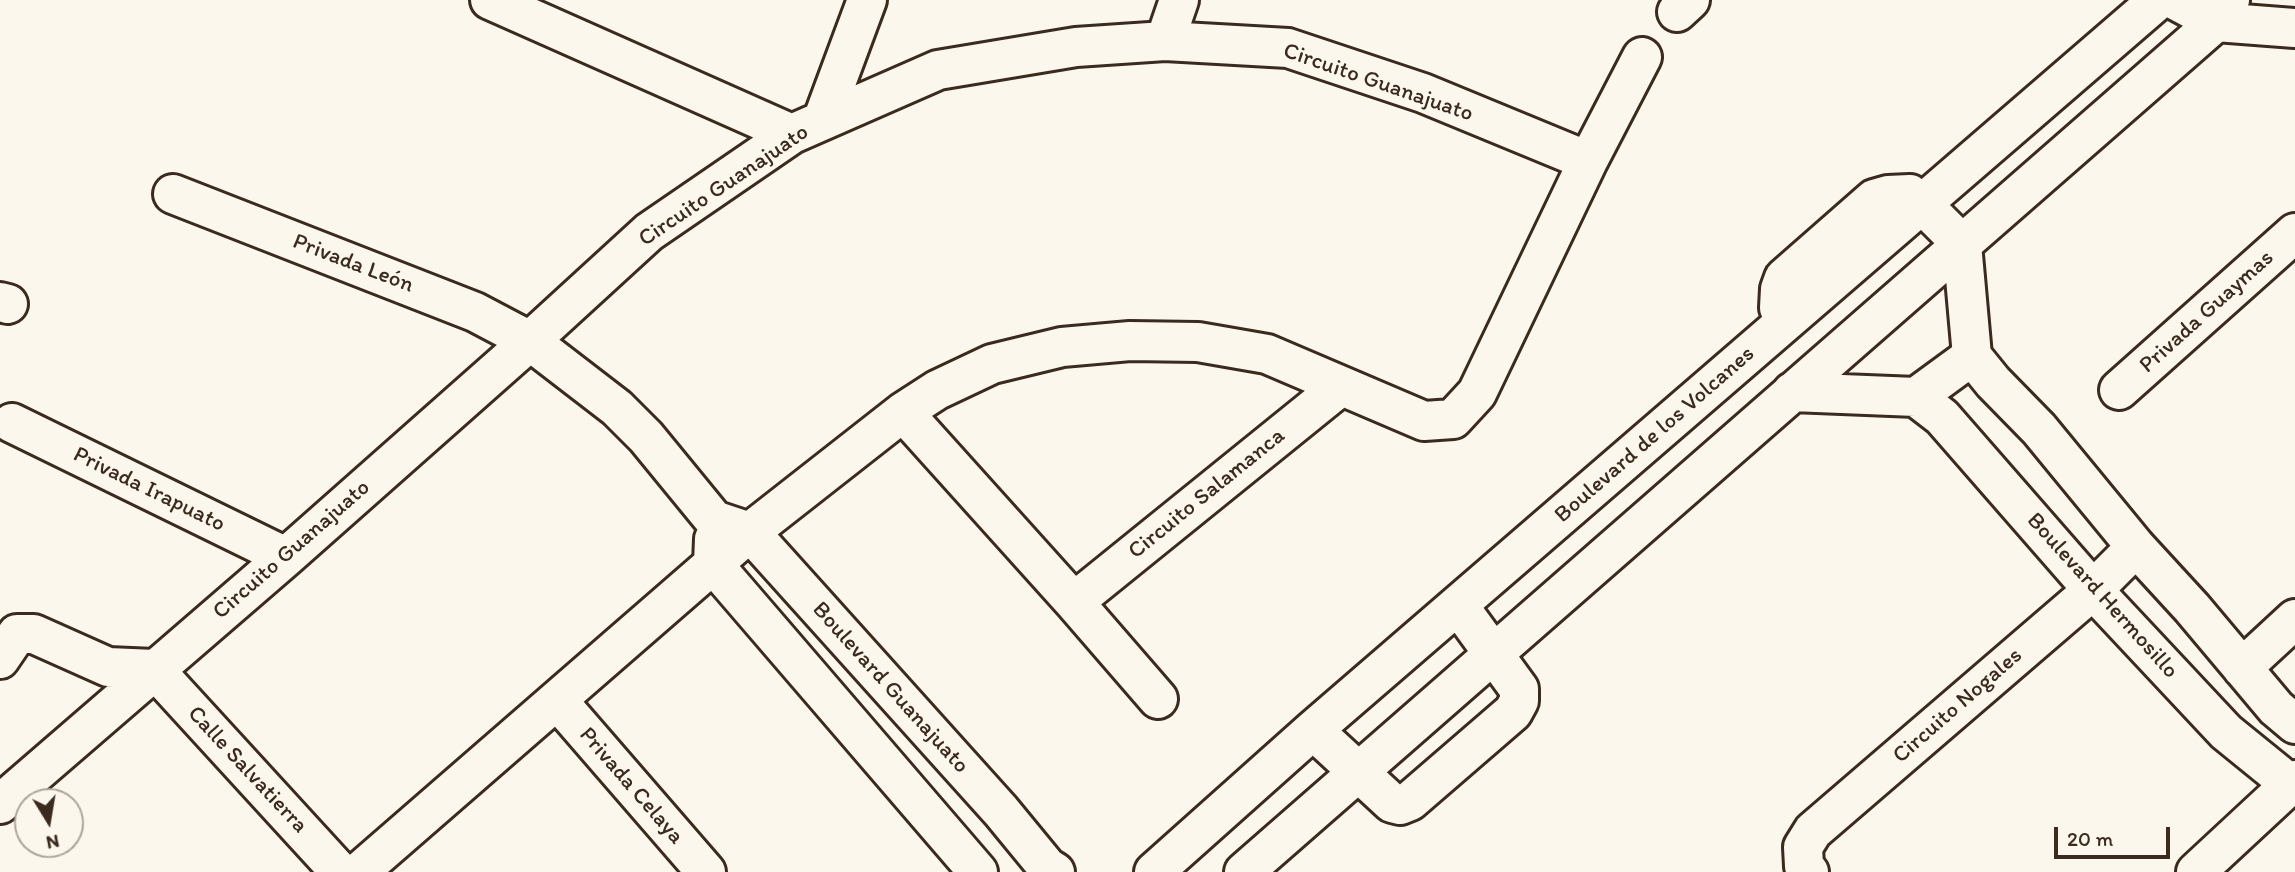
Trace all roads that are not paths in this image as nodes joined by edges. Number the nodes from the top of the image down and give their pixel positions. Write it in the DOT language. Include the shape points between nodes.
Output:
graph roads {
  1 [pos="491,0"];
  2 [pos="867,0"];
  3 [pos="1179,0"];
  4 [pos="2158,0"];
  5 [pos="2175,0"];
  6 [pos="2223,11"];
  7 [pos="2295,28"];
  8 [pos="1165,41"];
  9 [pos="1642,57"];
  10 [pos="807,127"];
  11 [pos="1588,161"];
  12 [pos="173,194"];
  13 [pos="1922,204"];
  14 [pos="2295,233"];
  15 [pos="1962,244"];
  16 [pos="530,341"];
  17 [pos="1972,356"];
  18 [pos="1341,386"];
  19 [pos="2119,390"];
  20 [pos="1792,392"];
  21 [pos="1916,397"];
  22 [pos="903,412"];
  23 [pos="12,423"];
  24 [pos="714,520"];
  25 [pos="750,532"];
  26 [pos="2136,547"];
  27 [pos="286,557"];
  28 [pos="713,564"];
  29 [pos="2094,590"];
  30 [pos="1074,602"];
  31 [pos="1458,606"];
  32 [pos="2295,619"];
  33 [pos="1493,653"];
  34 [pos="0,659"];
  35 [pos="2242,668"];
  36 [pos="154,669"];
  37 [pos="1158,699"];
  38 [pos="557,701"];
  39 [pos="2295,724"];
  40 [pos="1313,730"];
  41 [pos="1359,773"];
  42 [pos="2293,783"];
  43 [pos="0,804"];
  44 [pos="340,872"];
  45 [pos="359,872"];
  46 [pos="706,872"];
  47 [pos="978,872"];
  48 [pos="1055,872"];
  49 [pos="1154,872"];
  50 [pos="1244,872"];
  51 [pos="1809,872"];
  52 [pos="2196,872"];
  1 -- 10 [label="street"];
  2 -- 10 [label="street"];
  3 -- 8 [label="street"];
  4 -- 13 [label="street, Boulevard de los Volcanes"];
  5 -- 6 [label="street"];
  6 -- 7 [label="street"];
  6 -- 15 [label="street"];
  8 -- 10 [label="street, Circuito Guanajuato" via="1076,47 938,70"];
  8 -- 11 [label="street, Circuito Guanajuato" via="1288,48 1423,93"];
  9 -- 11 [label="street"];
  10 -- 16 [label="street, Circuito Guanajuato" via="649,232"];
  11 -- 18 [label="street" via="1476,393 1453,419 1423,421"];
  12 -- 16 [label="street, Privada León" via="475,312"];
  13 -- 15 [label="street"];
  13 -- 31 [label="street, Boulevard de los Volcanes"];
  14 -- 19 [label="street, Privada Guaymas"];
  15 -- 17 [label="street"];
  15 -- 20 [label="street"];
  16 -- 24 [label="street" via="617,408"];
  16 -- 27 [label="street, Circuito Guanajuato"];
  17 -- 21 [label="street"];
  17 -- 26 [label="street"];
  18 -- 22 [label="street" via="1266,354 1198,342 1130,341 1062,347 992,364"];
  18 -- 30 [label="street, Circuito Salamanca"];
  20 -- 21 [label="street"];
  20 -- 33 [label="street"];
  21 -- 29 [label="street, Boulevard Hermosillo" via="1942,417"];
  22 -- 25 [label="street"];
  22 -- 30 [label="street"];
  23 -- 27 [label="street, Privada Irapuato"];
  24 -- 25 [label="street, Boulevard Guanajuato"];
  24 -- 28 [label="street"];
  25 -- 28 [label="street"];
  25 -- 48 [label="street, Boulevard Guanajuato"];
  26 -- 29 [label="street, Circuito Nogales"];
  26 -- 35 [label="street"];
  27 -- 36 [label="street, Circuito Guanajuato"];
  28 -- 38 [label="street"];
  28 -- 47 [label="street"];
  29 -- 42 [label="street, Boulevard Hermosillo" via="2226,732"];
  29 -- 51 [label="street, Circuito Nogales" via="1812,831 1803,847"];
  30 -- 37 [label="street"];
  31 -- 33 [label="street"];
  31 -- 40 [label="street, Boulevard de los Volcanes"];
  32 -- 35 [label="street"];
  33 -- 41 [label="street"];
  33 -- 41 [label="street" via="1519,688 1513,712 1410,802 1392,803"];
  34 -- 36 [label="street" via="17,634 34,634 108,667"];
  35 -- 39 [label="street"];
  36 -- 43 [label="street, Circuito Guanajuato"];
  36 -- 44 [label="street, Calle Salvatierra"];
  38 -- 45 [label="street"];
  38 -- 46 [label="street, Privada Celaya"];
  40 -- 41 [label="street"];
  40 -- 49 [label="street, Boulevard de los Volcanes"];
  41 -- 50 [label="street"];
  42 -- 52 [label="street"];
}
